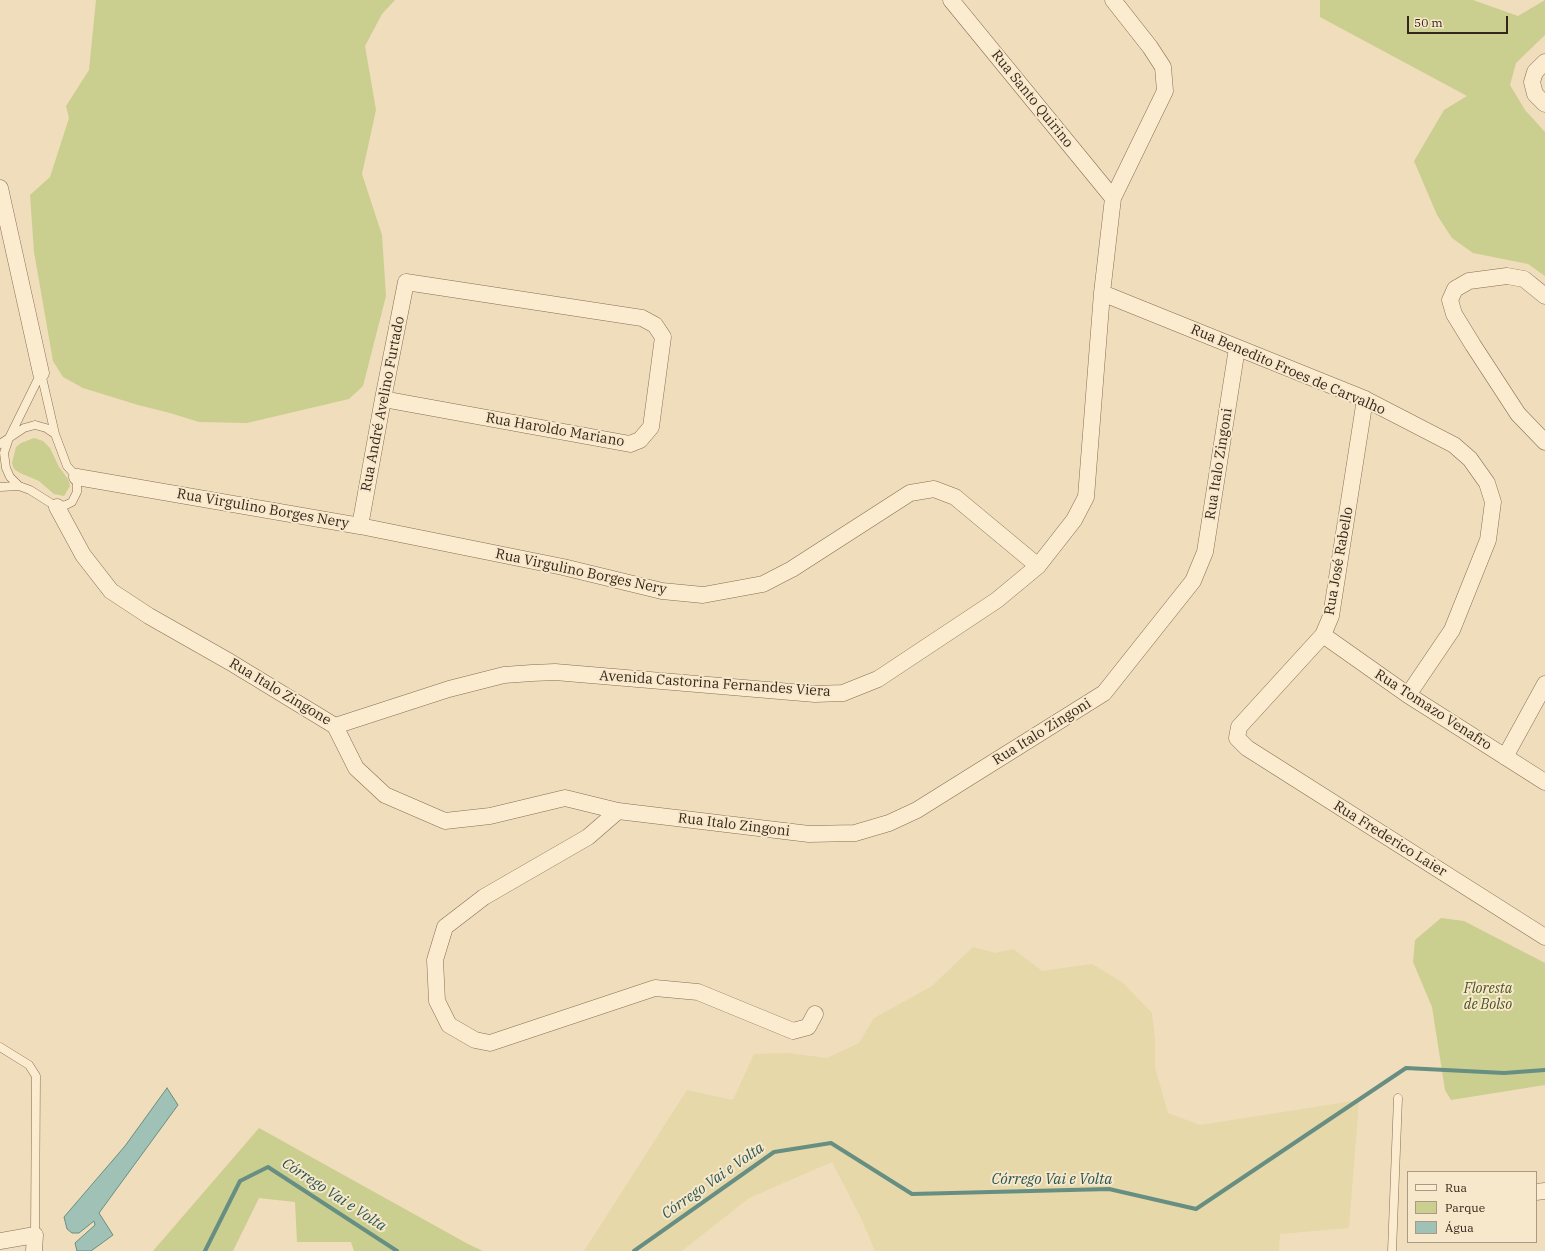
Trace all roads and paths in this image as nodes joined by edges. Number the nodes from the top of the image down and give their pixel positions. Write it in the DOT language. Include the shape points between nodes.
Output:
graph roads {
  1 [pos="951,0"];
  2 [pos="1113,0"];
  3 [pos="1545,62"];
  4 [pos="1545,104"];
  5 [pos="0,188"];
  6 [pos="1113,198"];
  7 [pos="406,282"];
  8 [pos="1102,293"];
  9 [pos="1545,296"];
  10 [pos="1237,348"];
  11 [pos="41,373"];
  12 [pos="383,399"];
  13 [pos="1365,399"];
  14 [pos="55,434"];
  15 [pos="9,438"];
  16 [pos="1545,442"];
  17 [pos="0,444"];
  18 [pos="77,477"];
  19 [pos="19,486"];
  20 [pos="0,487"];
  21 [pos="57,507"];
  22 [pos="360,526"];
  23 [pos="1038,566"];
  24 [pos="1323,635"];
  25 [pos="1545,684"];
  26 [pos="1408,695"];
  27 [pos="335,726"];
  28 [pos="1237,738"];
  29 [pos="1504,757"];
  30 [pos="1545,782"];
  31 [pos="618,811"];
  32 [pos="1545,938"];
  33 [pos="815,1014"];
  34 [pos="0,1047"];
  35 [pos="1398,1098"];
  36 [pos="35,1235"];
  37 [pos="0,1241"];
  38 [pos="34,1251"];
  39 [pos="1392,1251"];
  1 -- 6 [label="street, Rua Santo Quirino"];
  2 -- 6 [label="street, Avenida Castorina Fernandes Viera" via="1163,67 1165,91"];
  3 -- 4 [label="street" via="1535,72 1532,82 1535,94"];
  5 -- 11 [label="street"];
  6 -- 8 [label="street, Avenida Castorina Fernandes Viera"];
  7 -- 12 [label="street, Rua André Avelino Furtado"];
  7 -- 12 [label="street, Rua Haroldo Mariano" via="642,318 655,325 664,337 651,427 640,440 630,444"];
  8 -- 10 [label="street, Rua Benedito Froes de Carvalho"];
  8 -- 23 [label="street, Avenida Castorina Fernandes Viera" via="1086,497 1074,520"];
  9 -- 16 [label="street" via="1524,279 1508,276 1469,281 1455,289 1450,300 1454,314 1518,414"];
  10 -- 13 [label="street, Rua Benedito Froes de Carvalho"];
  10 -- 31 [label="street, Rua Italo Zingoni" via="1205,552 1193,581 1104,693 917,810 889,823 855,833 809,834"];
  11 -- 14 [label="lane"];
  11 -- 15 [label="lane"];
  12 -- 22 [label="street, Rua André Avelino Furtado"];
  13 -- 24 [label="street, Rua José Rabello" via="1331,616"];
  13 -- 26 [label="street, Rua Benedito Froes de Carvalho" via="1454,445 1470,460 1487,483 1493,502 1488,540 1452,630"];
  14 -- 15 [label="lane" via="35,425 24,428"];
  14 -- 18 [label="lane" via="68,466"];
  15 -- 17 [label="lane"];
  15 -- 19 [label="lane" via="4,453 5,461 10,477"];
  18 -- 21 [label="lane" via="77,492 72,502"];
  18 -- 22 [label="street, Rua Virgulino Borges Nery"];
  19 -- 20 [label="lane"];
  19 -- 21 [label="lane"];
  21 -- 27 [label="street, Rua Italo Zingone" via="83,555 111,590 149,616"];
  22 -- 23 [label="street, Rua Virgulino Borges Nery" via="563,567 662,591 703,595 763,584 792,569 910,493 934,489 955,497"];
  23 -- 27 [label="street, Avenida Castorina Fernandes Viera" via="997,600 878,679 843,693 815,694 555,672 532,673 504,675 449,689"];
  24 -- 26 [label="street, Rua Tomazo Venafro"];
  24 -- 28 [label="street, Rua José Rabello" via="1239,727"];
  25 -- 29 [label="street"];
  26 -- 29 [label="street, Rua Tomazo Venafro"];
  27 -- 31 [label="street, Rua Italo Zingone" via="356,768 385,795 445,821 490,816 565,798"];
  28 -- 32 [label="street, Rua Frederico Laier" via="1247,748"];
  29 -- 30 [label="street, Rua Tomazo Venafro"];
  31 -- 33 [label="street" via="588,836 484,897 445,927 435,960 437,1001 448,1025 476,1040 490,1043 655,988 698,992 793,1031 808,1027"];
  34 -- 36 [label="lane" via="28,1065 36,1076"];
  35 -- 39 [label="lane"];
  36 -- 37 [label="street"];
  36 -- 38 [label="street"];
}
